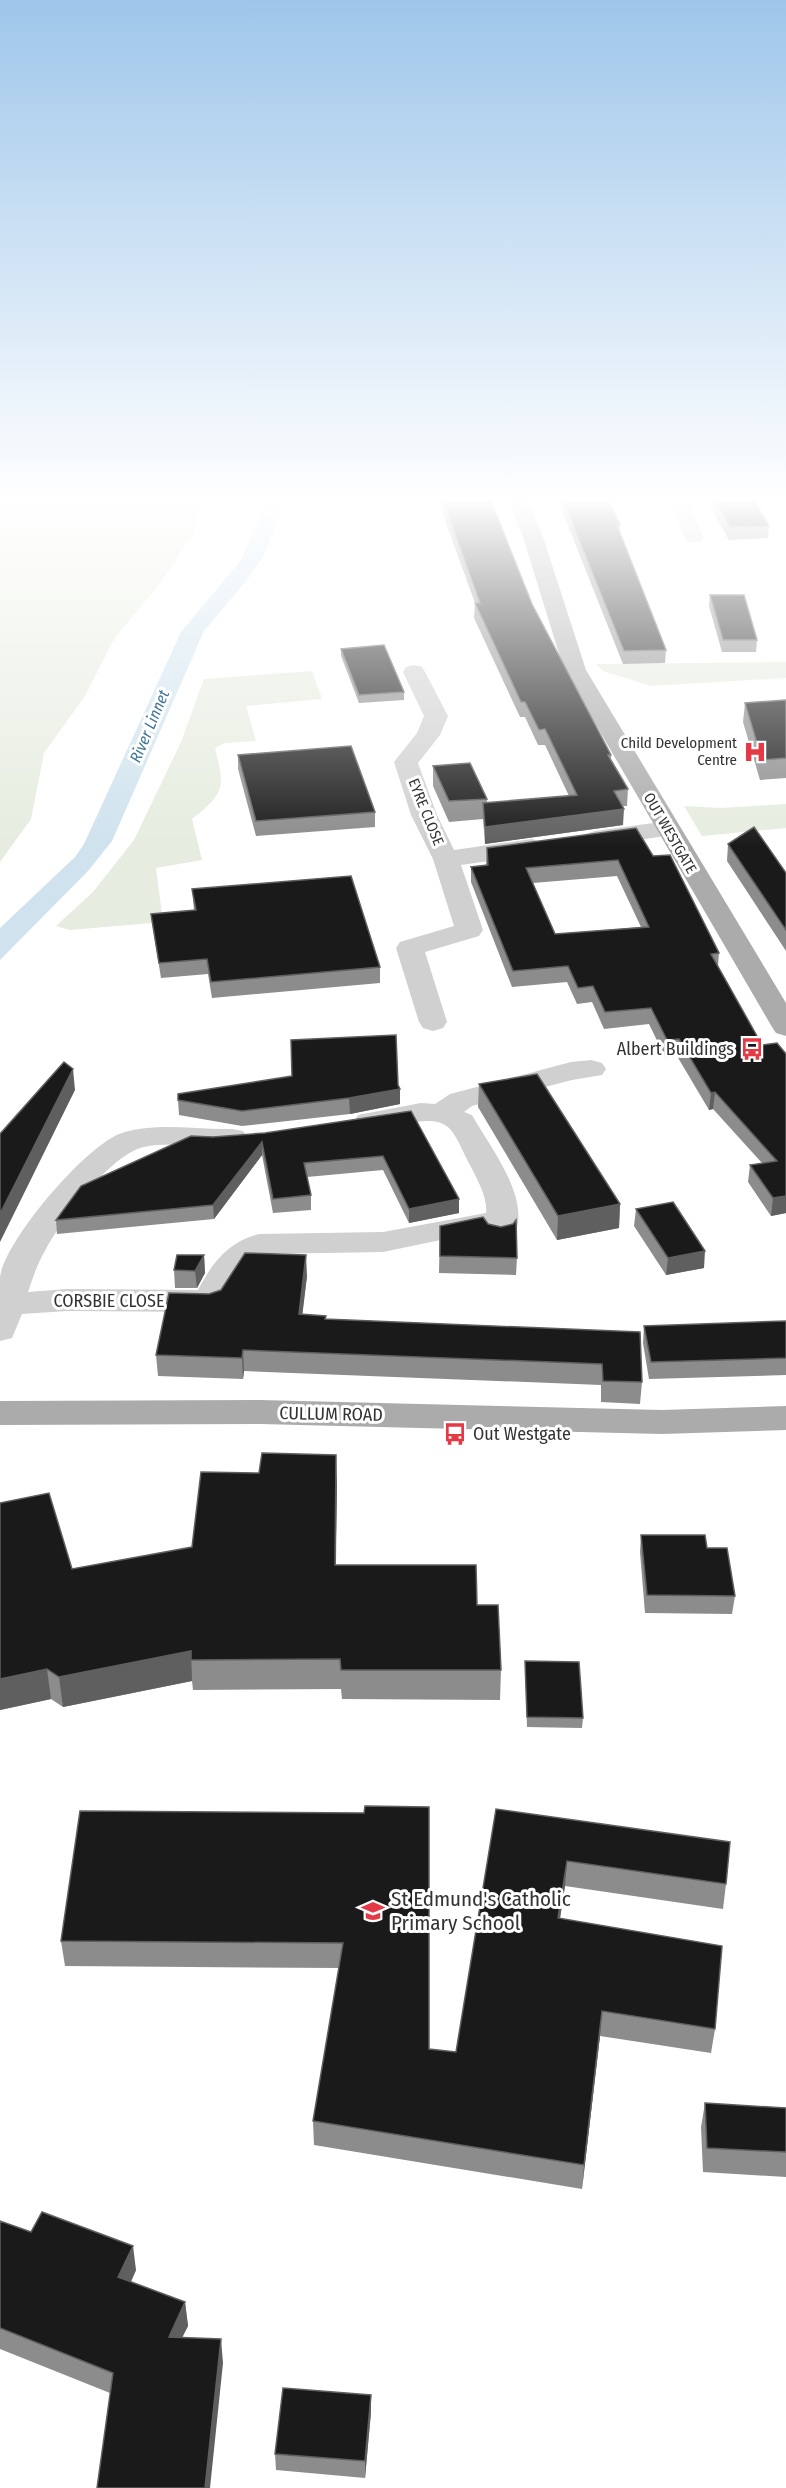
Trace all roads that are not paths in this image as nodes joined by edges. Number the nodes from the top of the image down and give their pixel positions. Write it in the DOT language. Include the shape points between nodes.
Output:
graph roads {
  1 [pos="557,614"];
  2 [pos="414,672"];
  3 [pos="668,829"];
  4 [pos="446,859"];
  5 [pos="433,1022"];
  6 [pos="786,1027"];
  7 [pos="591,1069"];
  8 [pos="441,1114"];
  9 [pos="339,1126"];
  10 [pos="260,1135"];
  11 [pos="4,1317"];
  12 [pos="0,1413"];
  13 [pos="786,1418"];
  14 [pos="662,1422"];
  15 [pos="786,1434"];
  1 -- 3 [label="main road, OUT WESTGATE" via="575,670"];
  2 -- 4 [label="street, EYRE CLOSE" via="436,717 428,735 406,762 424,815"];
  3 -- 4 [label="street, EYRE CLOSE"];
  3 -- 6 [label="main road, OUT WESTGATE"];
  4 -- 5 [label="street, EYRE CLOSE" via="469,930 410,948"];
  7 -- 8 [label="street" via="460,1100"];
  8 -- 9 [label="street" via="421,1112"];
  8 -- 11 [label="street, CORSBIE CLOSE" via="460,1122 488,1170 502,1204 501,1224 383,1242 260,1244 241,1252 223,1273 210,1301 67,1300"];
  10 -- 11 [label="street, CORSBIE CLOSE" via="208,1140 148,1137 112,1150 67,1194 28,1249"];
  12 -- 14 [label="main road, CULLUM ROAD" via="260,1412"];
  13 -- 14 [label="main road, CULLUM ROAD"];
  14 -- 15 [label="main road, CULLUM ROAD"];
}
